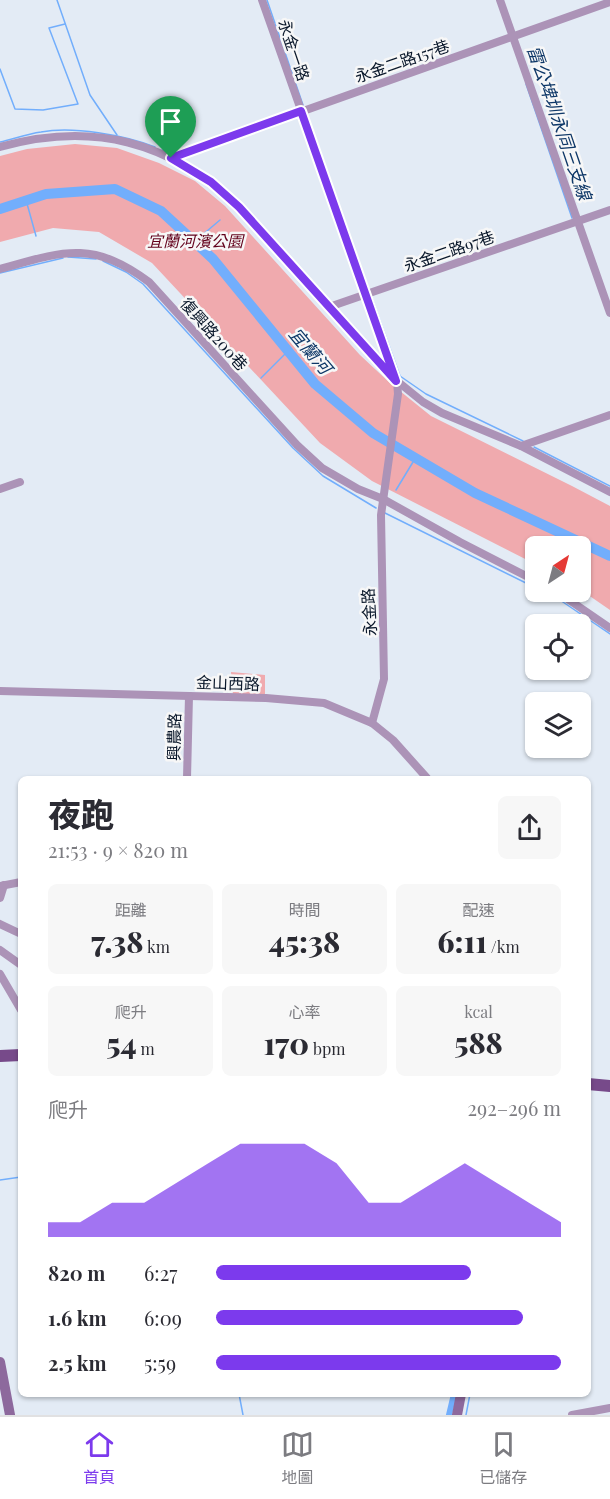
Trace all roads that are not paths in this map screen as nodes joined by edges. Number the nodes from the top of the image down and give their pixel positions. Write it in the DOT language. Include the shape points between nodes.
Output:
graph roads {
  1 [pos="262,0"];
  2 [pos="500,0"];
  3 [pos="610,2"];
  4 [pos="512,37"];
  5 [pos="301,111"];
  6 [pos="0,147"];
  7 [pos="171,158"];
  8 [pos="610,210"];
  9 [pos="578,221"];
  10 [pos="0,269"];
  11 [pos="365,295"];
  12 [pos="329,307"];
  13 [pos="610,313"];
  14 [pos="396,381"];
  15 [pos="610,416"];
  16 [pos="521,446"];
  17 [pos="20,482"];
  18 [pos="385,484"];
  19 [pos="0,489"];
  20 [pos="610,492"];
  21 [pos="382,499"];
  22 [pos="525,575"];
  23 [pos="572,602"];
  24 [pos="610,628"];
  25 [pos="0,691"];
  26 [pos="189,696"];
  27 [pos="372,723"];
  28 [pos="187,776"];
  29 [pos="425,776"];
  30 [pos="18,883"];
  31 [pos="2,886"];
  32 [pos="0,898"];
  33 [pos="0,924"];
  34 [pos="18,933"];
  35 [pos="0,951"];
  36 [pos="18,963"];
  37 [pos="0,974"];
  38 [pos="18,990"];
  39 [pos="12,993"];
  40 [pos="18,1004"];
  41 [pos="18,1055"];
  42 [pos="0,1056"];
  43 [pos="18,1061"];
  44 [pos="0,1062"];
  45 [pos="591,1084"];
  46 [pos="610,1086"];
  47 [pos="0,1362"];
  48 [pos="460,1397"];
  49 [pos="610,1408"];
  50 [pos="10,1415"];
  51 [pos="457,1415"];
  52 [pos="572,1415"];
  1 -- 5 [label="street, 永金一路"];
  2 -- 4 [label="street"];
  3 -- 4 [label="street, 永金二路157巷"];
  4 -- 5 [label="street, 永金二路157巷"];
  4 -- 9 [label="street"];
  5 -- 7 [label="street, 永金二路157巷"];
  5 -- 11 [label="street, 永金一路"];
  6 -- 7 [label="street" via="49,136 77,135 131,142"];
  7 -- 12 [label="street" via="233,200"];
  8 -- 9 [label="street, 永金二路97巷"];
  9 -- 11 [label="street, 永金二路97巷"];
  9 -- 13 [label="street"];
  10 -- 21 [label="street, 復興路200巷" via="47,255 76,252 128,266 149,282 322,468"];
  11 -- 12 [label="street, 永金二路97巷"];
  11 -- 14 [label="street, 永金一路"];
  12 -- 14 [label="street"];
  14 -- 16 [label="street" via="442,413"];
  14 -- 18 [label="street, 永金一路" via="398,394"];
  15 -- 16 [label="street"];
  16 -- 20 [label="street"];
  17 -- 19 [label="street"];
  18 -- 21 [label="street, 永金路"];
  21 -- 22 [label="street, 復興路200巷"];
  21 -- 27 [label="street, 永金路" via="384,679"];
  23 -- 24 [label="street"];
  25 -- 26 [label="street, 金山西路"];
  26 -- 27 [label="street, 金山西路" via="324,703"];
  26 -- 28 [label="street, 興農路"];
  27 -- 29 [label="street, 金山西路"];
  30 -- 31 [label="street"];
  31 -- 32 [label="street"];
  33 -- 34 [label="street"];
  35 -- 36 [label="street"];
  37 -- 39 [label="street"];
  38 -- 39 [label="street"];
  39 -- 40 [label="street"];
  41 -- 42 [label="main road"];
  43 -- 44 [label="main road"];
  45 -- 46 [label="main road"];
  47 -- 50 [label="street"];
  48 -- 51 [label="street"];
  49 -- 52 [label="street"];
}
